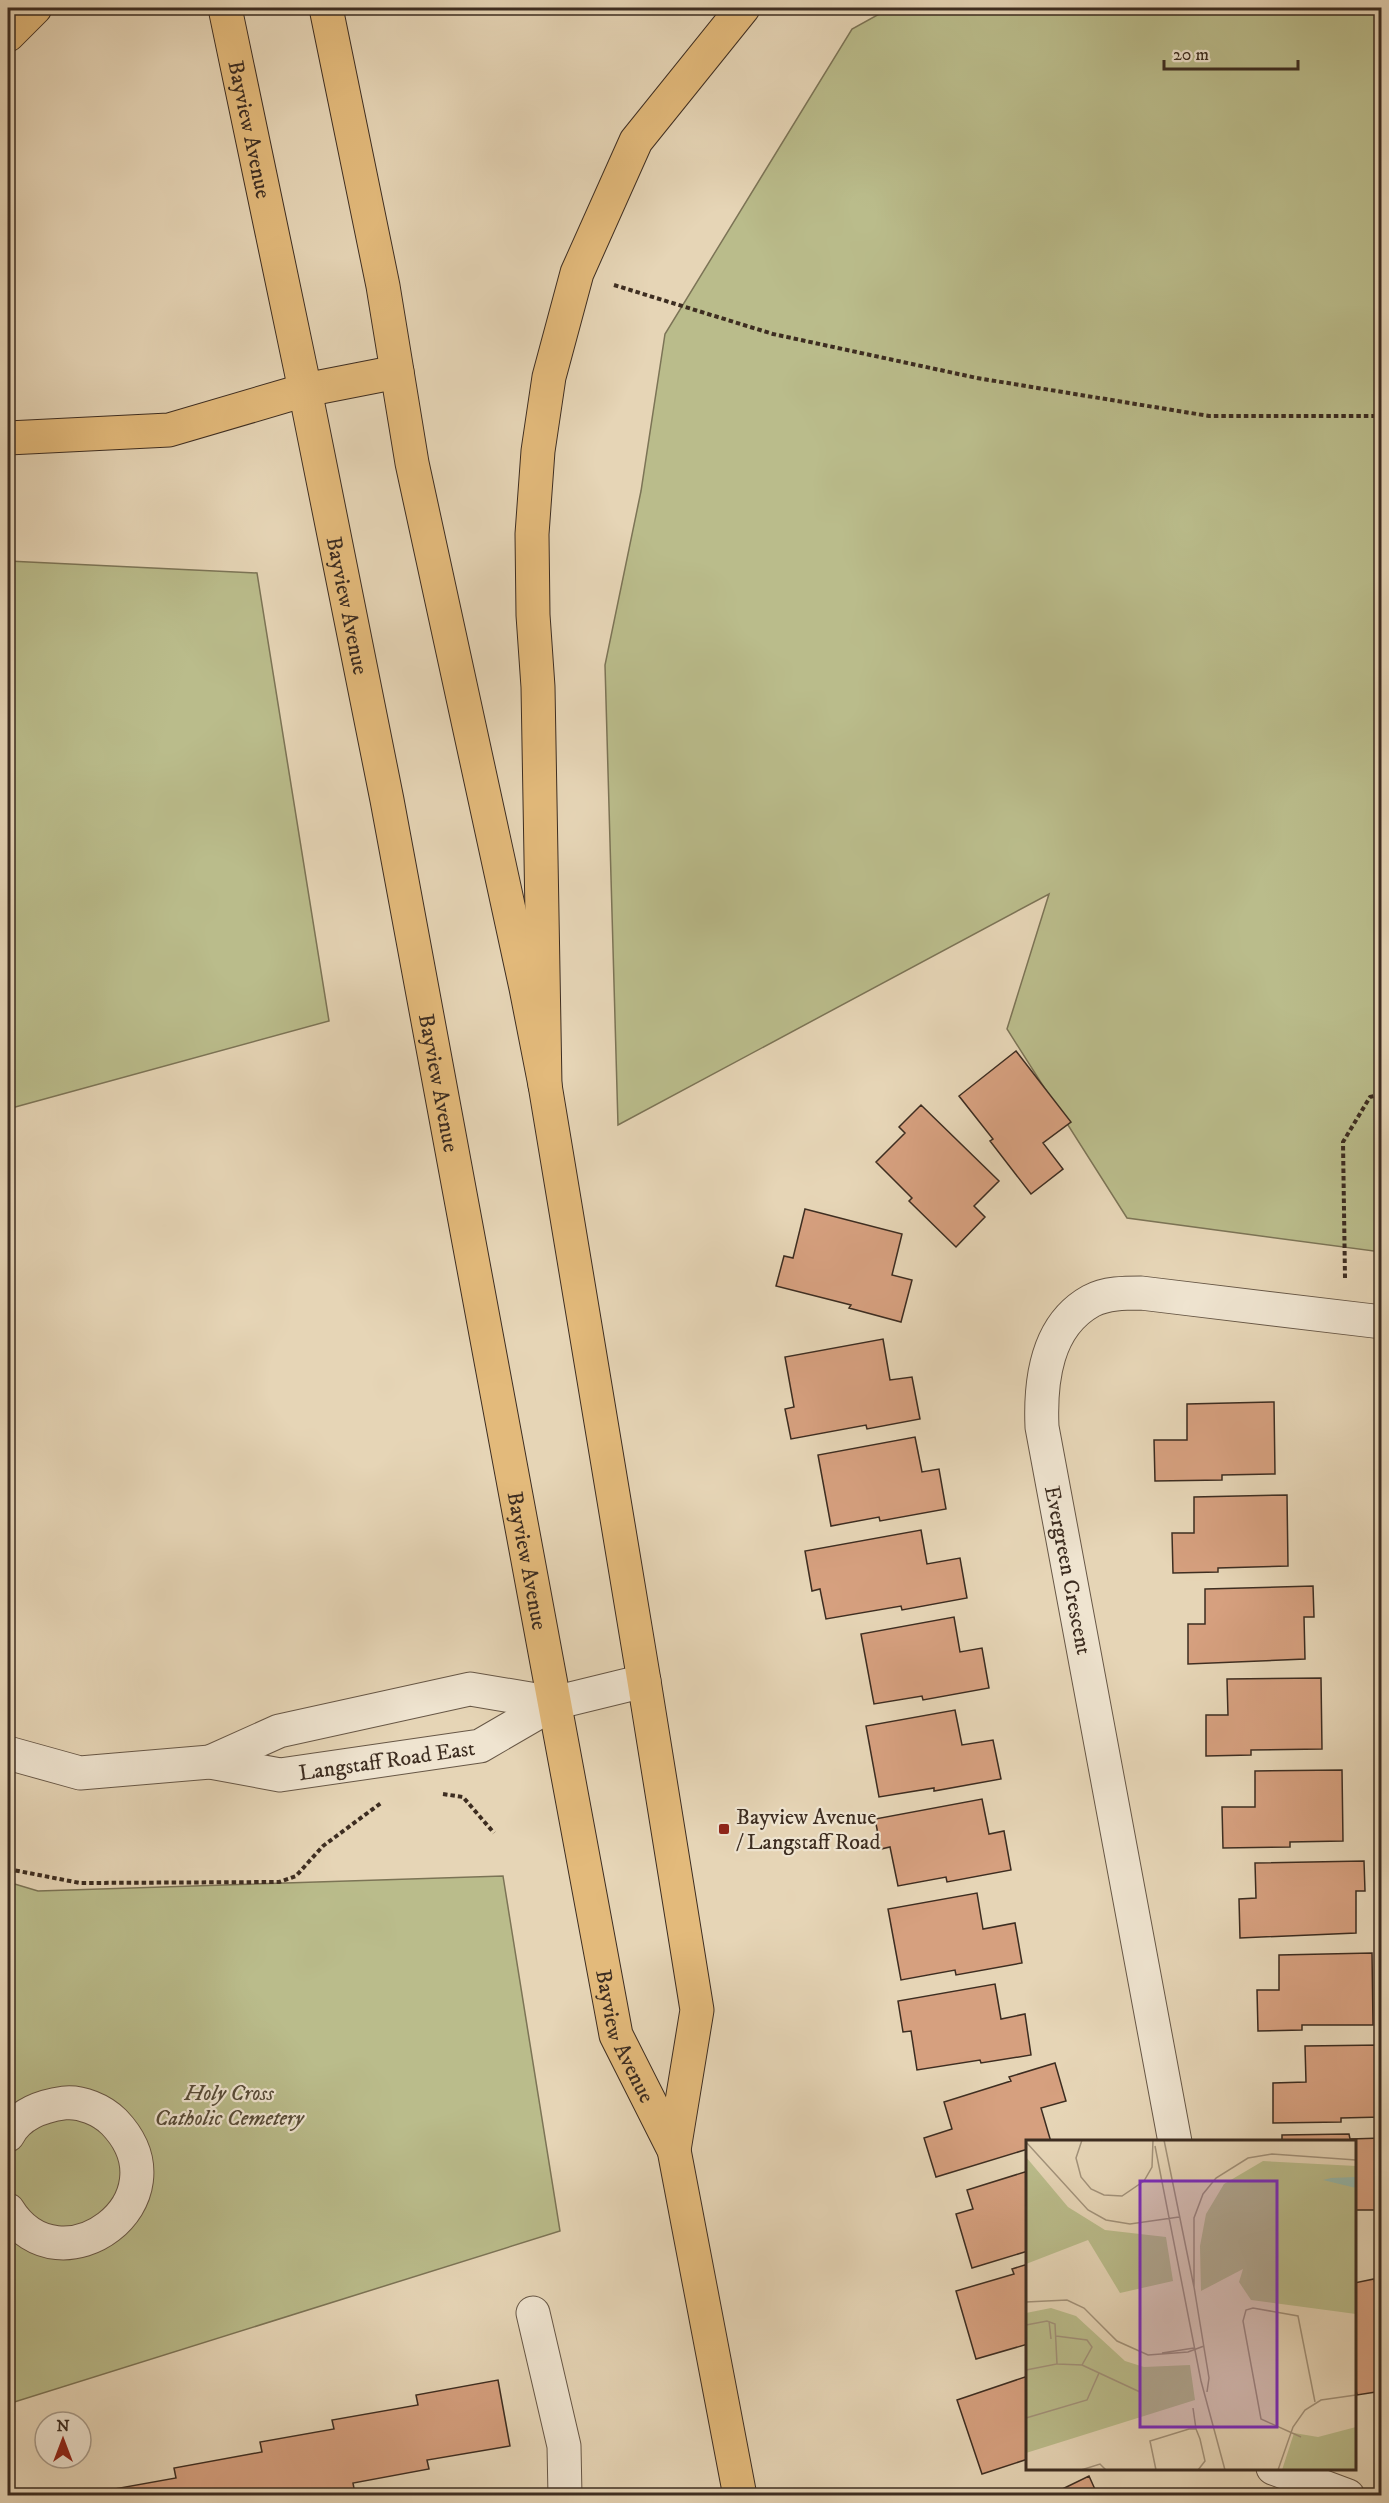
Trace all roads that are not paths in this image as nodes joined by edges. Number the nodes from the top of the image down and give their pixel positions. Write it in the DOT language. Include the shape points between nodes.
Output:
graph roads {
  1 [pos="35,8"];
  2 [pos="225,8"];
  3 [pos="326,8"];
  4 [pos="743,8"];
  5 [pos="8,35"];
  6 [pos="397,372"];
  7 [pos="305,390"];
  8 [pos="8,438"];
  9 [pos="544,1085"];
  10 [pos="1382,1322"];
  11 [pos="644,1681"];
  12 [pos="554,1703"];
  13 [pos="8,1754"];
  14 [pos="210,1761"];
  15 [pos="8,2135"];
  16 [pos="1175,2140"];
  17 [pos="674,2150"];
  18 [pos="8,2210"];
  19 [pos="533,2313"];
  20 [pos="1276,2470"];
  21 [pos="565,2496"];
  22 [pos="740,2496"];
  23 [pos="1348,2496"];
  1 -- 5 [label="main road"];
  2 -- 7 [label="main road, Bayview Avenue"];
  3 -- 6 [label="main road, Bayview Avenue"];
  4 -- 9 [label="main road" via="636,141 577,273 549,377 532,534"];
  6 -- 7 [label="main road"];
  6 -- 9 [label="main road, Bayview Avenue"];
  7 -- 8 [label="main road" via="169,430"];
  7 -- 12 [label="main road, Bayview Avenue" via="389,812"];
  9 -- 11 [label="main road, Bayview Avenue"];
  10 -- 16 [label="street, Evergreen Crescent" via="1116,1293 1092,1300 1072,1315 1057,1336 1045,1367 1042,1427"];
  11 -- 12 [label="street, Langstaff Road East"];
  11 -- 17 [label="main road, Bayview Avenue" via="697,2010"];
  12 -- 14 [label="street, Langstaff Road East" via="470,1689 279,1731"];
  12 -- 14 [label="street, Langstaff Road East" via="480,1746 280,1775"];
  12 -- 17 [label="main road, Bayview Avenue" via="616,2035"];
  13 -- 14 [label="street, Langstaff Road East" via="80,1773"];
  15 -- 18 [label="street" via="27,2114 47,2105 68,2102 90,2107 109,2117 124,2133 133,2152 136,2174 133,2195 121,2216 102,2233 80,2242 56,2242 32,2234"];
  17 -- 22 [label="main road, Bayview Avenue"];
  19 -- 21 [label="street" via="564,2446"];
  20 -- 23 [label="street"];
}
